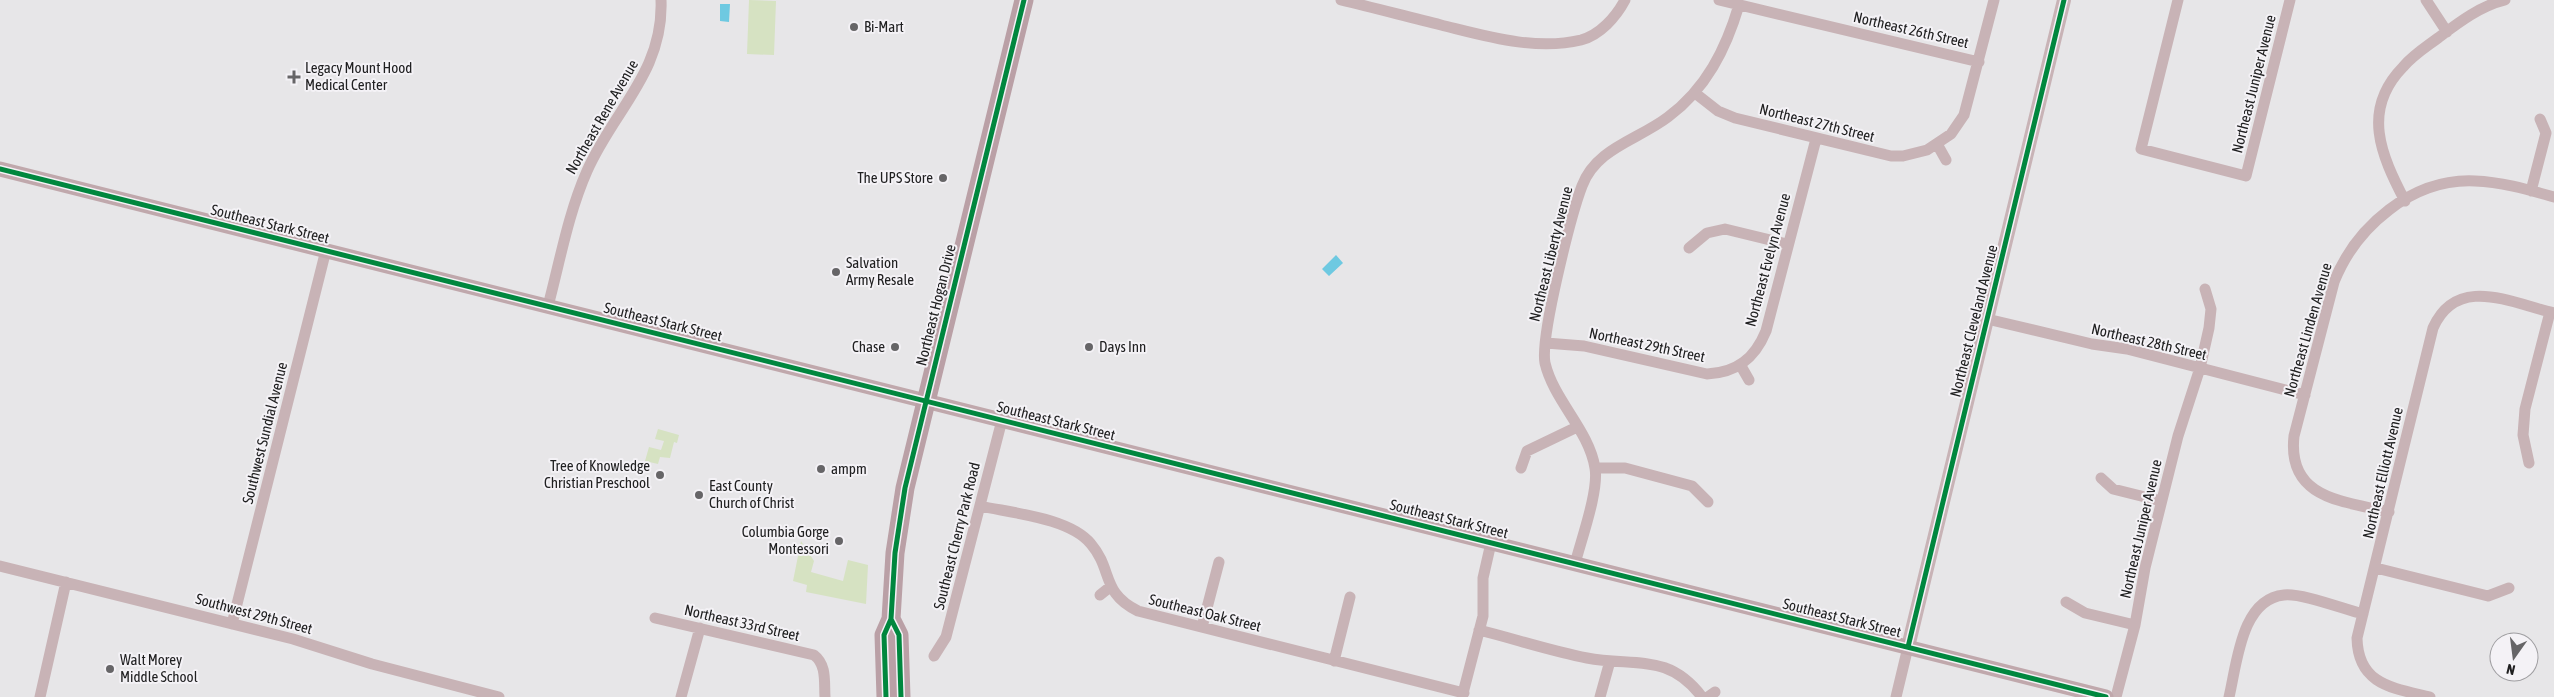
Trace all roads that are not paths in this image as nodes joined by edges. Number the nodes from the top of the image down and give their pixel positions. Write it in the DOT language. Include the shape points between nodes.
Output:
graph roads {
  1 [pos="661,0"];
  2 [pos="1024,0"];
  3 [pos="1341,0"];
  4 [pos="1625,0"];
  5 [pos="1719,0"];
  6 [pos="1994,0"];
  7 [pos="2064,0"];
  8 [pos="2178,0"];
  9 [pos="2290,0"];
  10 [pos="2426,0"];
  11 [pos="2504,0"];
  12 [pos="1739,5"];
  13 [pos="2446,32"];
  14 [pos="1979,62"];
  15 [pos="1696,93"];
  16 [pos="2540,119"];
  17 [pos="1816,138"];
  18 [pos="1937,144"];
  19 [pos="1946,160"];
  20 [pos="0,169"];
  21 [pos="2531,191"];
  22 [pos="2554,197"];
  23 [pos="2405,201"];
  24 [pos="1788,244"];
  25 [pos="1689,248"];
  26 [pos="326,250"];
  27 [pos="2204,289"];
  28 [pos="548,306"];
  29 [pos="2552,312"];
  30 [pos="1987,319"];
  31 [pos="1546,343"];
  32 [pos="1740,366"];
  33 [pos="2200,368"];
  34 [pos="1749,380"];
  35 [pos="2305,395"];
  36 [pos="925,401"];
  37 [pos="1002,420"];
  38 [pos="1577,427"];
  39 [pos="2529,463"];
  40 [pos="1522,468"];
  41 [pos="1595,468"];
  42 [pos="2101,478"];
  43 [pos="2161,501"];
  44 [pos="1708,502"];
  45 [pos="980,506"];
  46 [pos="2389,512"];
  47 [pos="1491,543"];
  48 [pos="1219,562"];
  49 [pos="1575,564"];
  50 [pos="0,566"];
  51 [pos="2376,568"];
  52 [pos="66,582"];
  53 [pos="1110,587"];
  54 [pos="2509,588"];
  55 [pos="1100,595"];
  56 [pos="1350,598"];
  57 [pos="2066,602"];
  58 [pos="2363,614"];
  59 [pos="654,618"];
  60 [pos="891,619"];
  61 [pos="232,624"];
  62 [pos="2135,625"];
  63 [pos="1202,627"];
  64 [pos="700,628"];
  65 [pos="1480,630"];
  66 [pos="1908,647"];
  67 [pos="934,656"];
  68 [pos="1334,661"];
  69 [pos="1610,661"];
  70 [pos="1463,695"];
  71 [pos="494,696"];
  72 [pos="40,697"];
  73 [pos="681,697"];
  74 [pos="825,697"];
  75 [pos="886,697"];
  76 [pos="901,697"];
  77 [pos="1600,697"];
  78 [pos="1702,697"];
  79 [pos="1896,697"];
  80 [pos="2106,697"];
  81 [pos="2116,697"];
  82 [pos="2229,697"];
  83 [pos="2430,697"];
  1 -- 28 [label="street, Northeast Rene Avenue" via="660,28 650,64 581,184"];
  2 -- 36 [label="highway, Northeast Hogan Drive"];
  3 -- 4 [label="street" via="1505,41 1560,42 1581,40 1602,28"];
  5 -- 12 [label="street, Northeast 26th Street"];
  6 -- 14 [label="street, Northeast 27th Street"];
  7 -- 30 [label="street, Northeast Cleveland Avenue"];
  8 -- 9 [label="street, Northeast Juniper Avenue" via="2142,149 2246,176"];
  10 -- 13 [label="street"];
  11 -- 13 [label="street" via="2476,12"];
  12 -- 14 [label="street, Northeast 26th Street"];
  12 -- 15 [label="street, Northeast Liberty Avenue" via="1721,55"];
  13 -- 23 [label="street" via="2404,65 2389,85 2380,108 2380,144"];
  14 -- 18 [label="street, Northeast 27th Street" via="1964,115 1951,134"];
  15 -- 17 [label="street, Northeast 27th Street" via="1718,111 1735,118"];
  15 -- 31 [label="street, Northeast Liberty Avenue" via="1667,118 1602,156 1587,175 1548,321"];
  16 -- 21 [label="street" via="2546,133"];
  17 -- 18 [label="street, Northeast 27th Street" via="1891,156 1915,154"];
  17 -- 24 [label="street, Northeast Evelyn Avenue"];
  18 -- 19 [label="street"];
  20 -- 26 [label="main road, Southeast Stark Street"];
  21 -- 22 [label="street"];
  21 -- 23 [label="street" via="2462,182 2437,187"];
  23 -- 35 [label="street, Northeast Linden Avenue" via="2366,230 2344,260 2334,282"];
  24 -- 25 [label="street" via="1725,229 1707,232"];
  24 -- 32 [label="street, Northeast Evelyn Avenue" via="1766,331 1755,352"];
  26 -- 28 [label="main road, Southeast Stark Street"];
  26 -- 61 [label="street, Southwest Sundial Avenue"];
  27 -- 33 [label="street, Northeast Juniper Avenue" via="2211,308 2210,328"];
  28 -- 36 [label="main road, Southeast Stark Street"];
  29 -- 39 [label="street" via="2525,409 2523,435"];
  29 -- 46 [label="street, Northeast Elliott Avenue" via="2475,295 2449,305 2437,318"];
  30 -- 33 [label="street, Northeast 28th Street"];
  30 -- 66 [label="street, Northeast Cleveland Avenue"];
  31 -- 32 [label="street, Northeast 29th Street" via="1584,346 1707,374"];
  31 -- 38 [label="street, Northeast Liberty Avenue" via="1545,361 1550,378"];
  32 -- 34 [label="street"];
  33 -- 35 [label="street, Northeast 28th Street"];
  33 -- 43 [label="street, Northeast Juniper Avenue"];
  35 -- 46 [label="street, Northeast Linden Avenue" via="2293,448 2296,466 2305,482 2325,496"];
  36 -- 37 [label="main road, Southeast Stark Street"];
  36 -- 60 [label="highway, Northeast Hogan Drive" via="899,519"];
  37 -- 45 [label="street, Southeast Cherry Park Road"];
  37 -- 47 [label="main road, Southeast Stark Street"];
  38 -- 40 [label="street" via="1527,451"];
  38 -- 41 [label="street, Northeast Liberty Avenue"];
  41 -- 44 [label="street" via="1625,468 1692,486"];
  41 -- 49 [label="street, Northeast Liberty Avenue" via="1595,486"];
  42 -- 43 [label="street" via="2113,489"];
  43 -- 62 [label="street, Northeast Juniper Avenue"];
  45 -- 53 [label="street, Southeast Oak Street" via="1072,528 1098,553"];
  45 -- 67 [label="street, Southeast Cherry Park Road" via="946,637"];
  46 -- 51 [label="street, Northeast Elliott Avenue"];
  47 -- 49 [label="main road, Southeast Stark Street"];
  47 -- 65 [label="street" via="1483,578 1484,605"];
  48 -- 63 [label="street"];
  49 -- 66 [label="main road, Southeast Stark Street"];
  50 -- 52 [label="street, Southwest 29th Street"];
  51 -- 54 [label="street" via="2488,596"];
  51 -- 58 [label="street, Northeast Elliott Avenue"];
  52 -- 61 [label="street, Southwest 29th Street"];
  52 -- 72 [label="street"];
  53 -- 55 [label="street"];
  53 -- 63 [label="street, Southeast Oak Street" via="1127,606 1138,611"];
  56 -- 68 [label="street"];
  57 -- 62 [label="street" via="2085,613"];
  58 -- 82 [label="street" via="2298,596 2263,597 2246,627"];
  58 -- 83 [label="street, Northeast Elliott Avenue" via="2357,638 2358,650 2361,662 2373,678 2383,684"];
  59 -- 64 [label="street, Northeast 33rd Street"];
  60 -- 75 [label="highway, Northeast Hogan Drive" via="884,634"];
  60 -- 76 [label="highway, Northeast Hogan Drive" via="900,635"];
  61 -- 71 [label="street, Southwest 29th Street"];
  62 -- 81 [label="street, Northeast Juniper Avenue"];
  63 -- 68 [label="street, Southeast Oak Street"];
  64 -- 73 [label="street"];
  64 -- 74 [label="street, Northeast 33rd Street" via="814,655 821,660"];
  65 -- 69 [label="street" via="1586,658"];
  65 -- 70 [label="street"];
  66 -- 79 [label="street, Northeast Cleveland Avenue"];
  66 -- 80 [label="main road, Southeast Stark Street"];
  68 -- 70 [label="street, Southeast Oak Street"];
  69 -- 77 [label="street"];
  69 -- 78 [label="street" via="1649,662 1665,668 1685,679"];
}
